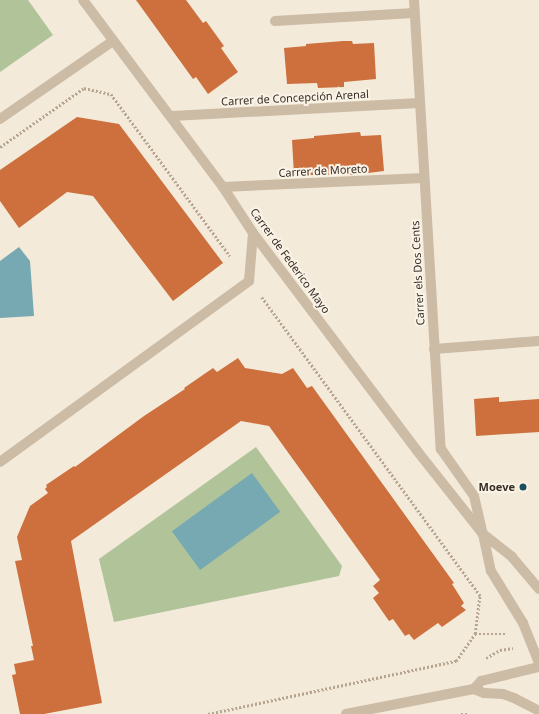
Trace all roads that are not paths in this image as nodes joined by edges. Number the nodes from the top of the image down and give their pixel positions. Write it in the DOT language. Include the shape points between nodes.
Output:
graph roads {
  1 [pos="83,0"];
  2 [pos="414,0"];
  3 [pos="414,13"];
  4 [pos="275,21"];
  5 [pos="113,40"];
  6 [pos="419,103"];
  7 [pos="172,116"];
  8 [pos="0,119"];
  9 [pos="424,178"];
  10 [pos="223,187"];
  11 [pos="254,233"];
  12 [pos="539,341"];
  13 [pos="434,349"];
  14 [pos="0,462"];
  15 [pos="483,534"];
  16 [pos="539,589"];
  17 [pos="539,663"];
  18 [pos="539,667"];
  19 [pos="474,688"];
  20 [pos="539,711"];
  21 [pos="346,714"];
  1 -- 5 [label="street, Carrer de Federico Mayo"];
  2 -- 3 [label="street, Carrer els Dos Cents"];
  3 -- 4 [label="street"];
  3 -- 6 [label="street, Carrer els Dos Cents"];
  5 -- 7 [label="street, Carrer de Federico Mayo"];
  5 -- 8 [label="street"];
  6 -- 7 [label="street, Carrer de Concepción Arenal"];
  6 -- 9 [label="street, Carrer els Dos Cents"];
  7 -- 10 [label="street, Carrer de Federico Mayo"];
  9 -- 10 [label="street, Carrer de Moreto"];
  9 -- 13 [label="street, Carrer els Dos Cents"];
  10 -- 11 [label="street, Carrer de Federico Mayo"];
  11 -- 14 [label="street" via="249,281"];
  11 -- 15 [label="street, Carrer de Federico Mayo" via="418,452"];
  12 -- 13 [label="street"];
  13 -- 15 [label="street, Carrer els Dos Cents" via="441,449 474,496"];
  15 -- 16 [label="street, Carrer de Federico Mayo" via="512,557"];
  15 -- 17 [label="street, Carrer de Federico Mayo" via="491,570 523,624"];
  18 -- 19 [label="street" via="481,681"];
  19 -- 20 [label="street" via="484,693 508,696"];
  19 -- 21 [label="street"];
}
